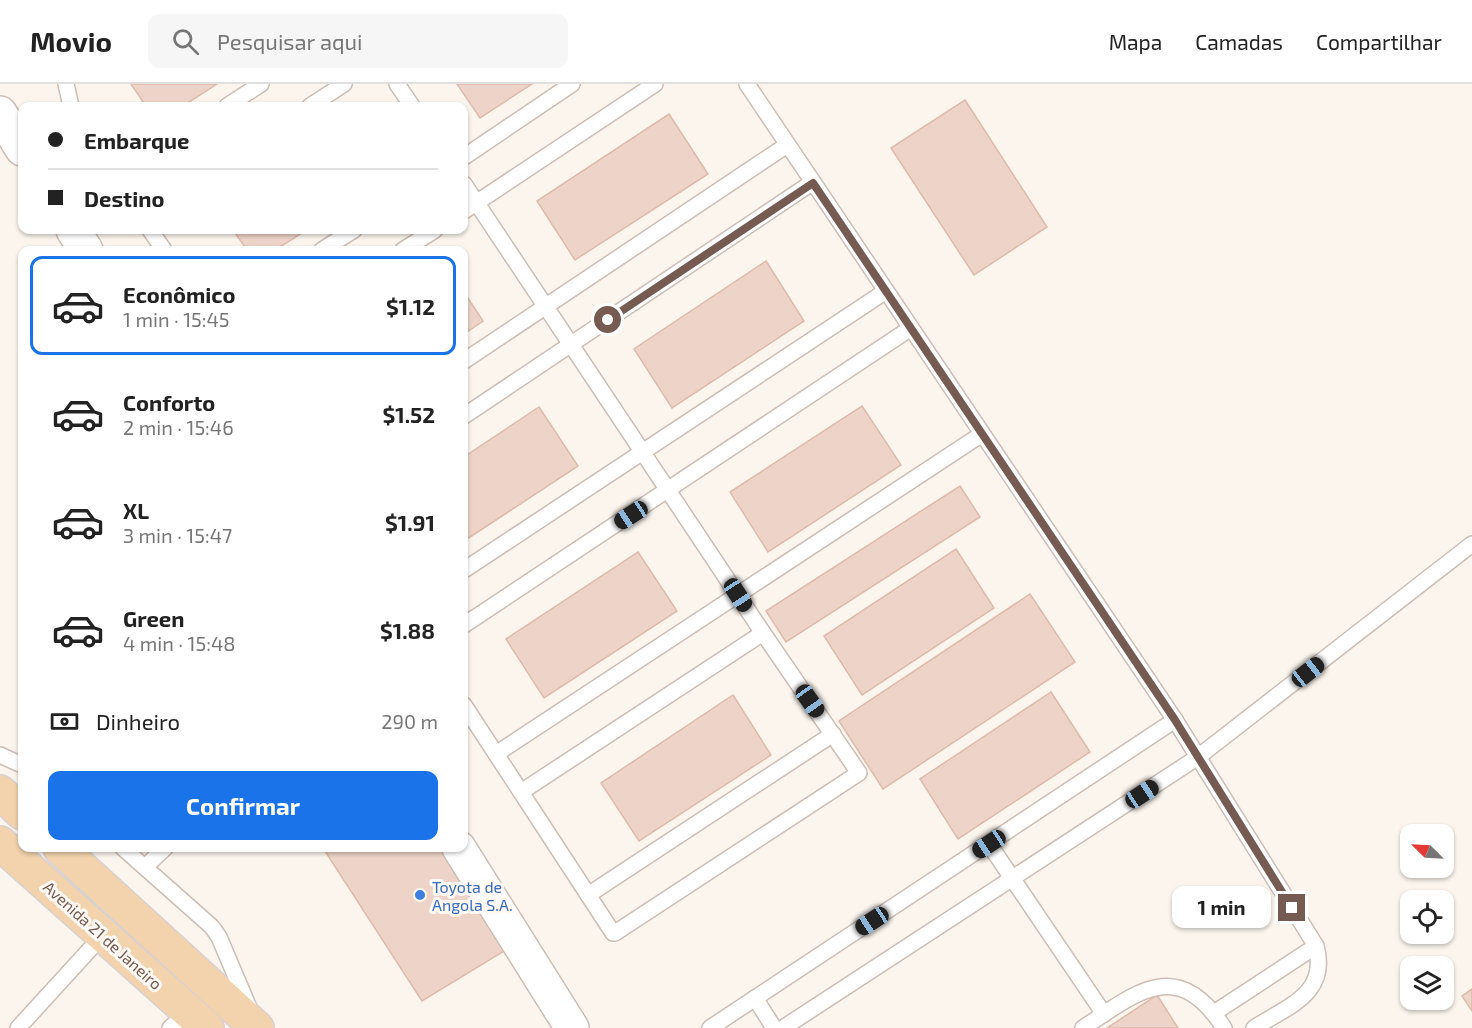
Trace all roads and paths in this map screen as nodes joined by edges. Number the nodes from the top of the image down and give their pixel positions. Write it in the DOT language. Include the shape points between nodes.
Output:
graph roads {
  1 [pos="66,84"];
  2 [pos="261,84"];
  3 [pos="344,84"];
  4 [pos="397,84"];
  5 [pos="572,84"];
  6 [pos="655,84"];
  7 [pos="747,84"];
  8 [pos="70,102"];
  9 [pos="233,102"];
  10 [pos="316,102"];
  11 [pos="409,102"];
  12 [pos="0,113"];
  13 [pos="18,142"];
  14 [pos="788,145"];
  15 [pos="468,154"];
  16 [pos="813,183"];
  17 [pos="470,207"];
  18 [pos="348,234"];
  19 [pos="429,234"];
  20 [pos="328,246"];
  21 [pos="409,246"];
  22 [pos="886,291"];
  23 [pos="545,307"];
  24 [pos="911,328"];
  25 [pos="571,345"];
  26 [pos="468,358"];
  27 [pos="468,413"];
  28 [pos="982,434"];
  29 [pos="642,452"];
  30 [pos="668,490"];
  31 [pos="1472,544"];
  32 [pos="468,567"];
  33 [pos="738,595"];
  34 [pos="468,622"];
  35 [pos="763,633"];
  36 [pos="468,711"];
  37 [pos="1175,720"];
  38 [pos="833,734"];
  39 [pos="496,754"];
  40 [pos="0,755"];
  41 [pos="1198,757"];
  42 [pos="18,763"];
  43 [pos="0,792"];
  44 [pos="521,792"];
  45 [pos="18,809"];
  46 [pos="0,843"];
  47 [pos="989,844"];
  48 [pos="64,852"];
  49 [pos="128,852"];
  50 [pos="161,852"];
  51 [pos="462,852"];
  52 [pos="145,867"];
  53 [pos="1012,879"];
  54 [pos="588,895"];
  55 [pos="103,935"];
  56 [pos="1316,946"];
  57 [pos="755,998"];
  58 [pos="1214,1013"];
  59 [pos="1104,1014"];
  60 [pos="188,1022"];
  61 [pos="18,1028"];
  62 [pos="257,1028"];
  63 [pos="572,1028"];
  64 [pos="710,1028"];
  65 [pos="774,1028"];
  66 [pos="783,1028"];
  67 [pos="1083,1028"];
  68 [pos="1224,1028"];
  69 [pos="1254,1028"];
  1 -- 8 [label="lane"];
  2 -- 9 [label="lane"];
  3 -- 10 [label="lane"];
  4 -- 11 [label="lane"];
  5 -- 15 [label="lane"];
  6 -- 17 [label="lane"];
  7 -- 14 [label="lane"];
  12 -- 13 [label="street"];
  14 -- 16 [label="lane"];
  14 -- 23 [label="lane"];
  16 -- 22 [label="lane"];
  16 -- 25 [label="lane"];
  17 -- 23 [label="lane"];
  18 -- 20 [label="lane"];
  19 -- 21 [label="lane"];
  22 -- 24 [label="lane"];
  22 -- 29 [label="lane"];
  23 -- 25 [label="lane"];
  23 -- 26 [label="lane"];
  24 -- 28 [label="lane"];
  24 -- 30 [label="lane"];
  25 -- 27 [label="lane"];
  25 -- 29 [label="lane"];
  28 -- 33 [label="lane"];
  28 -- 37 [label="lane"];
  29 -- 30 [label="lane"];
  29 -- 32 [label="lane"];
  30 -- 33 [label="lane"];
  30 -- 34 [label="lane"];
  31 -- 41 [label="lane"];
  33 -- 35 [label="lane"];
  33 -- 39 [label="lane"];
  35 -- 38 [label="lane"];
  35 -- 44 [label="lane"];
  36 -- 39 [label="lane"];
  37 -- 41 [label="lane"];
  37 -- 47 [label="lane"];
  38 -- 54 [label="lane"];
  38 -- 54 [label="lane" via="859,771 849,781 615,933"];
  39 -- 44 [label="lane"];
  40 -- 42 [label="lane"];
  41 -- 53 [label="lane"];
  41 -- 56 [label="lane"];
  43 -- 45 [label="main road"];
  44 -- 54 [label="lane"];
  46 -- 55 [label="main road, Avenida 21 de Janeiro"];
  47 -- 53 [label="lane"];
  47 -- 57 [label="lane"];
  48 -- 62 [label="main road"];
  49 -- 52 [label="lane"];
  50 -- 52 [label="lane"];
  51 -- 63 [label="street"];
  52 -- 62 [label="lane" via="219,937"];
  53 -- 59 [label="lane"];
  53 -- 66 [label="lane"];
  55 -- 60 [label="main road, Avenida 21 de Janeiro"];
  55 -- 61 [label="lane"];
  56 -- 58 [label="lane"];
  56 -- 69 [label="lane" via="1318,976 1308,993"];
  57 -- 64 [label="lane"];
  57 -- 65 [label="lane"];
  58 -- 59 [label="lane" via="1193,994 1162,987 1145,989"];
  58 -- 68 [label="lane"];
  59 -- 67 [label="lane"];
}
